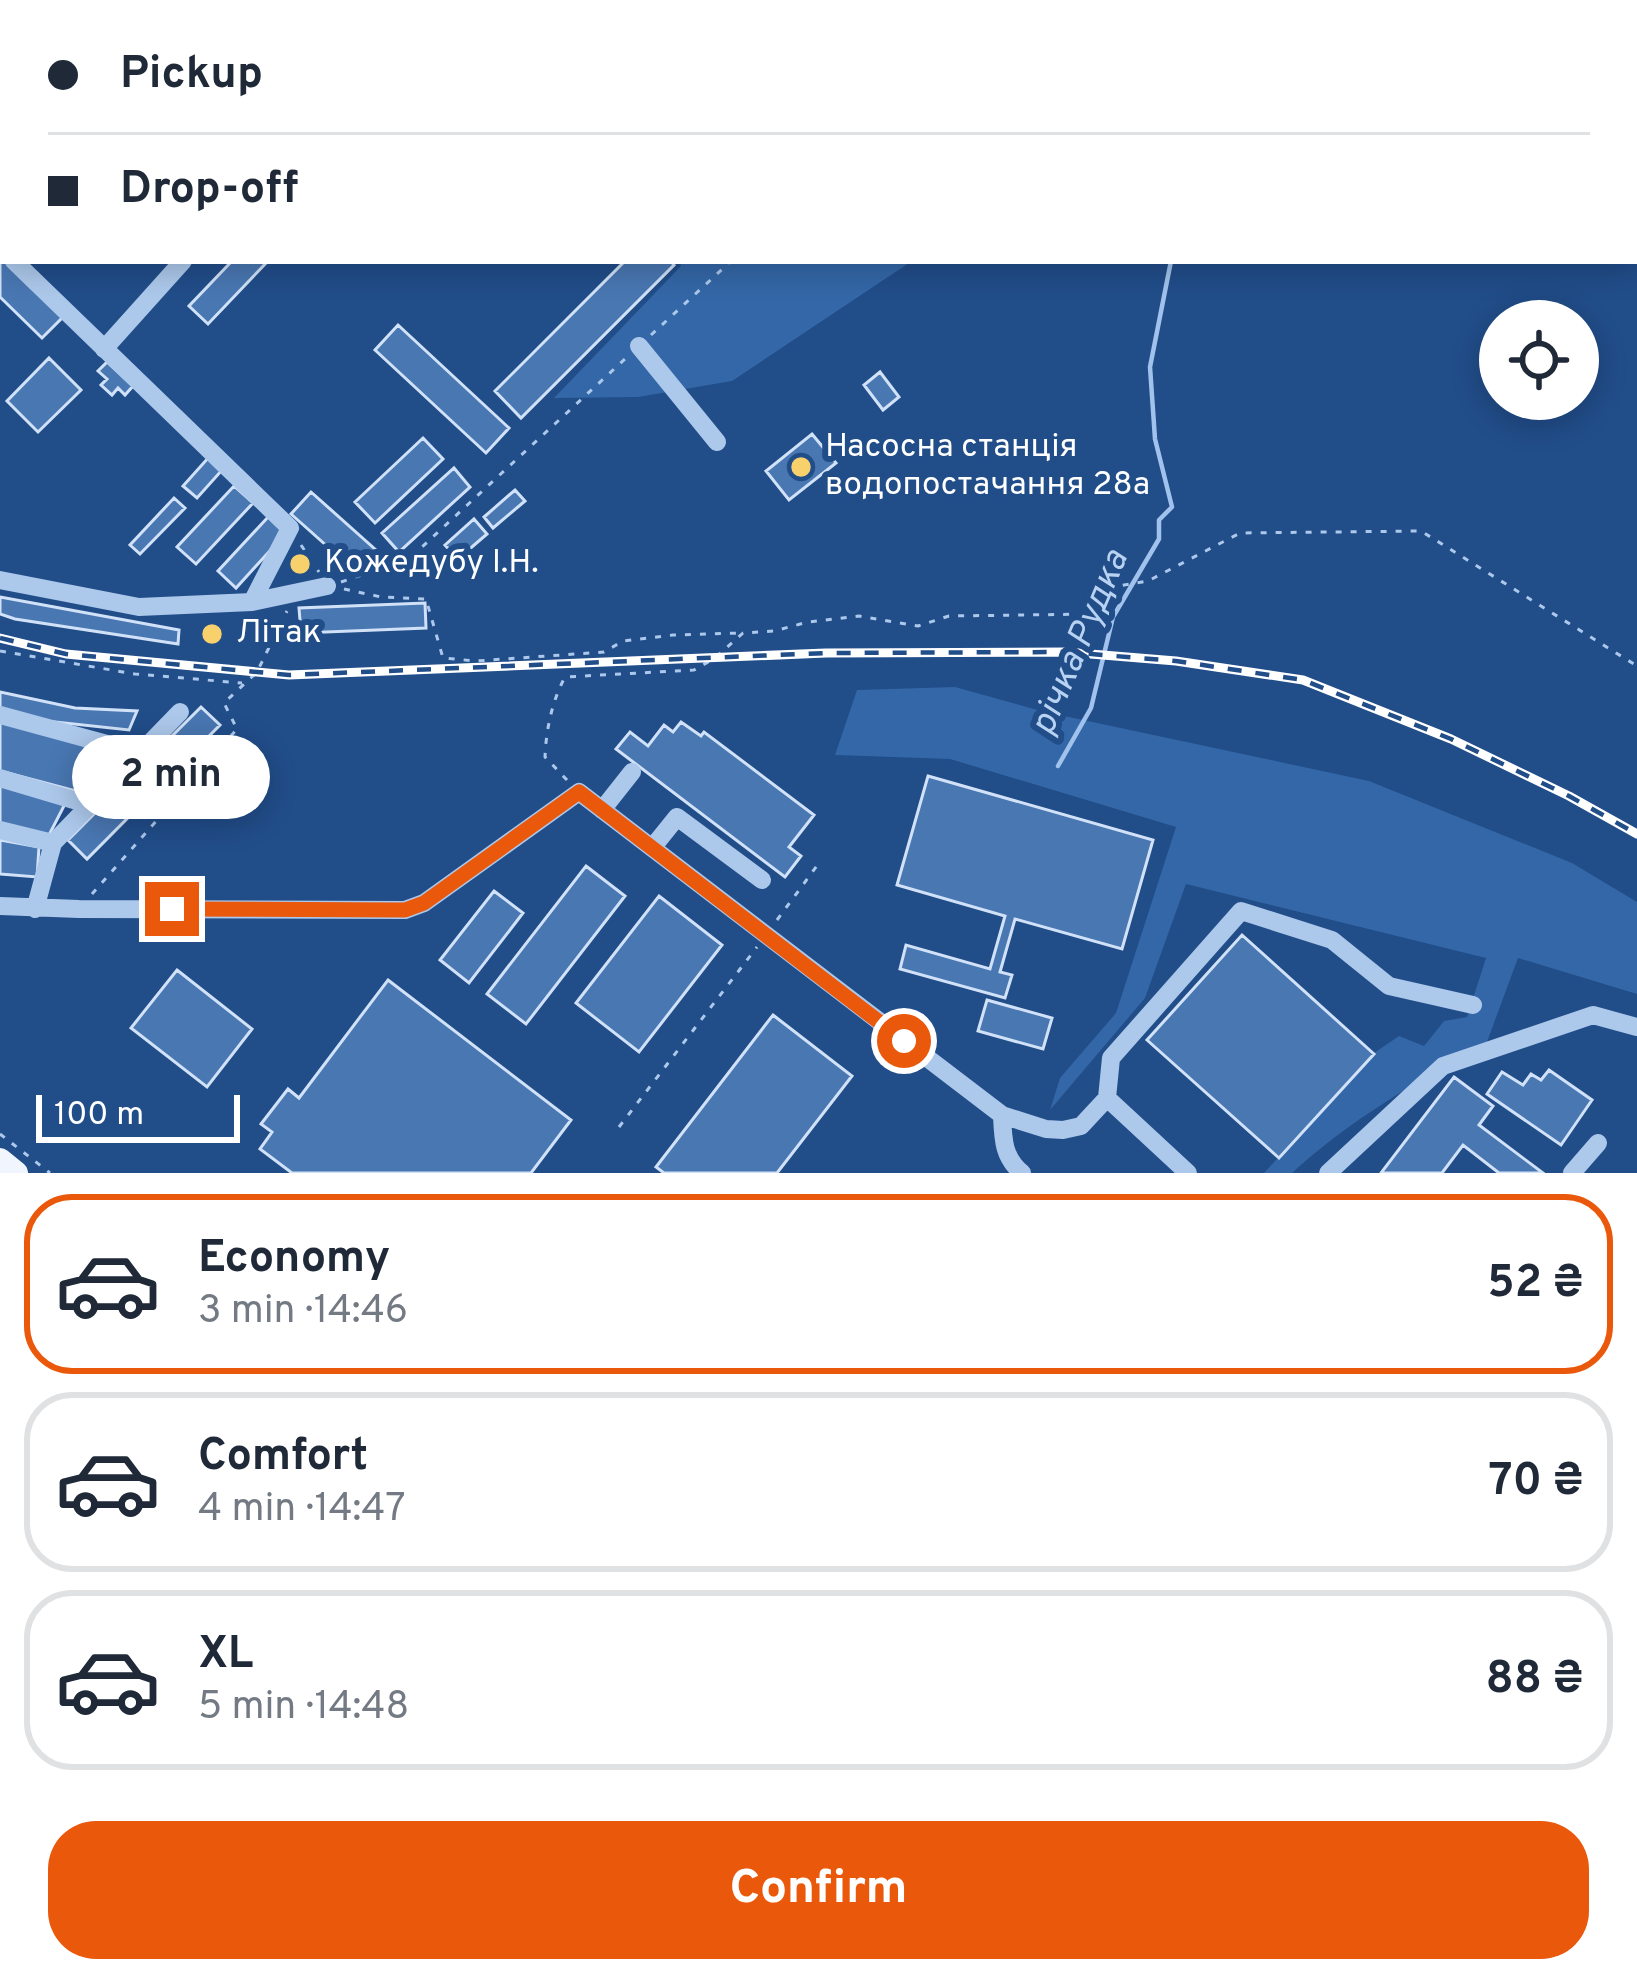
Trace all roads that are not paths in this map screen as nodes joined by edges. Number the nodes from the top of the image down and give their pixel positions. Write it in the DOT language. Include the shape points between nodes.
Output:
graph roads {
  1 [pos="17,264"];
  2 [pos="181,264"];
  3 [pos="639,346"];
  4 [pos="104,349"];
  5 [pos="717,442"];
  6 [pos="0,580"];
  7 [pos="327,586"];
  8 [pos="252,602"];
  9 [pos="180,712"];
  10 [pos="0,715"];
  11 [pos="140,754"];
  12 [pos="632,772"];
  13 [pos="0,778"];
  14 [pos="90,805"];
  15 [pos="602,810"];
  16 [pos="0,830"];
  17 [pos="53,844"];
  18 [pos="652,848"];
  19 [pos="762,880"];
  20 [pos="0,906"];
  21 [pos="35,908"];
  22 [pos="1473,1005"];
  23 [pos="1637,1027"];
  24 [pos="1107,1098"];
  25 [pos="1002,1115"];
  26 [pos="1598,1143"];
  27 [pos="0,1160"];
  28 [pos="16,1173"];
  29 [pos="1022,1173"];
  30 [pos="1188,1173"];
  31 [pos="1328,1173"];
  32 [pos="1572,1173"];
  1 -- 4 [label="street"];
  2 -- 4 [label="street"];
  3 -- 5 [label="street"];
  4 -- 8 [label="street" via="290,528"];
  6 -- 8 [label="street" via="139,607"];
  7 -- 8 [label="street"];
  9 -- 11 [label="street"];
  10 -- 11 [label="street"];
  11 -- 14 [label="street"];
  12 -- 15 [label="street"];
  13 -- 14 [label="street"];
  14 -- 17 [label="street"];
  15 -- 18 [label="street"];
  15 -- 21 [label="street" via="579,792 405,910"];
  16 -- 17 [label="street"];
  17 -- 21 [label="street"];
  18 -- 19 [label="street" via="676,817"];
  18 -- 25 [label="street"];
  20 -- 21 [label="street"];
  22 -- 24 [label="street" via="1389,986 1331,940 1241,910 1111,1058"];
  23 -- 31 [label="street" via="1593,1015 1443,1066"];
  24 -- 25 [label="street" via="1081,1126 1063,1130"];
  24 -- 30 [label="street"];
  25 -- 29 [label="street" via="1010,1163"];
  26 -- 32 [label="street"];
  27 -- 28 [label="main road"];
}
